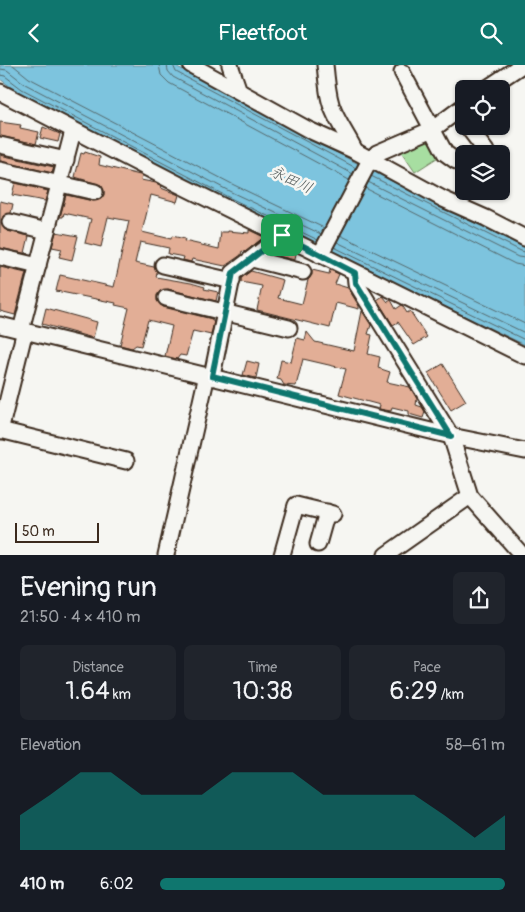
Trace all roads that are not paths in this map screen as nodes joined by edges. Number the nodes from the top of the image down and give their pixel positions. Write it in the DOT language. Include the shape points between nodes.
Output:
graph roads {
  1 [pos="191,65"];
  2 [pos="230,65"];
  3 [pos="326,65"];
  4 [pos="522,65"];
  5 [pos="402,72"];
  6 [pos="500,80"];
  7 [pos="239,91"];
  8 [pos="0,92"];
  9 [pos="455,116"];
  10 [pos="433,129"];
  11 [pos="73,131"];
  12 [pos="474,135"];
  13 [pos="0,145"];
  14 [pos="481,145"];
  15 [pos="354,151"];
  16 [pos="66,160"];
  17 [pos="455,160"];
  18 [pos="369,162"];
  19 [pos="0,170"];
  20 [pos="60,183"];
  21 [pos="95,192"];
  22 [pos="10,222"];
  23 [pos="47,231"];
  24 [pos="282,235"];
  25 [pos="525,238"];
  26 [pos="321,254"];
  27 [pos="0,257"];
  28 [pos="252,259"];
  29 [pos="162,265"];
  30 [pos="38,266"];
  31 [pos="303,272"];
  32 [pos="355,273"];
  33 [pos="232,281"];
  34 [pos="166,298"];
  35 [pos="225,312"];
  36 [pos="0,325"];
  37 [pos="289,328"];
  38 [pos="23,330"];
  39 [pos="525,356"];
  40 [pos="209,376"];
  41 [pos="0,430"];
  42 [pos="451,436"];
  43 [pos="525,451"];
  44 [pos="126,461"];
  45 [pos="470,496"];
  46 [pos="318,544"];
  47 [pos="166,555"];
  48 [pos="282,555"];
  49 [pos="386,555"];
  50 [pos="522,555"];
  1 -- 7 [label="street"];
  2 -- 7 [label="street"];
  3 -- 15 [label="street" via="334,112"];
  4 -- 6 [label="street"];
  5 -- 10 [label="street"];
  7 -- 15 [label="street"];
  8 -- 11 [label="street"];
  9 -- 10 [label="street"];
  10 -- 17 [label="street" via="445,153"];
  10 -- 18 [label="street" via="377,153"];
  11 -- 16 [label="street"];
  11 -- 24 [label="street"];
  12 -- 14 [label="street"];
  13 -- 16 [label="street"];
  15 -- 18 [label="street"];
  16 -- 20 [label="street"];
  18 -- 25 [label="street"];
  18 -- 26 [label="street"];
  19 -- 20 [label="street"];
  20 -- 21 [label="street"];
  20 -- 23 [label="street"];
  22 -- 23 [label="street"];
  23 -- 30 [label="street"];
  24 -- 26 [label="street"];
  24 -- 28 [label="street"];
  26 -- 32 [label="street"];
  27 -- 30 [label="street"];
  28 -- 31 [label="street"];
  28 -- 33 [label="street" via="233,273"];
  29 -- 33 [label="street"];
  30 -- 38 [label="street"];
  32 -- 39 [label="street"];
  32 -- 42 [label="street" via="356,283"];
  33 -- 35 [label="street"];
  34 -- 35 [label="street"];
  35 -- 37 [label="street"];
  35 -- 40 [label="street"];
  36 -- 38 [label="street"];
  38 -- 40 [label="street"];
  38 -- 41 [label="street"];
  40 -- 42 [label="street"];
  40 -- 47 [label="street"];
  41 -- 44 [label="street"];
  42 -- 43 [label="street"];
  42 -- 45 [label="street"];
  45 -- 49 [label="street"];
  45 -- 50 [label="street"];
  46 -- 48 [label="street" via="330,513 296,505"];
}
